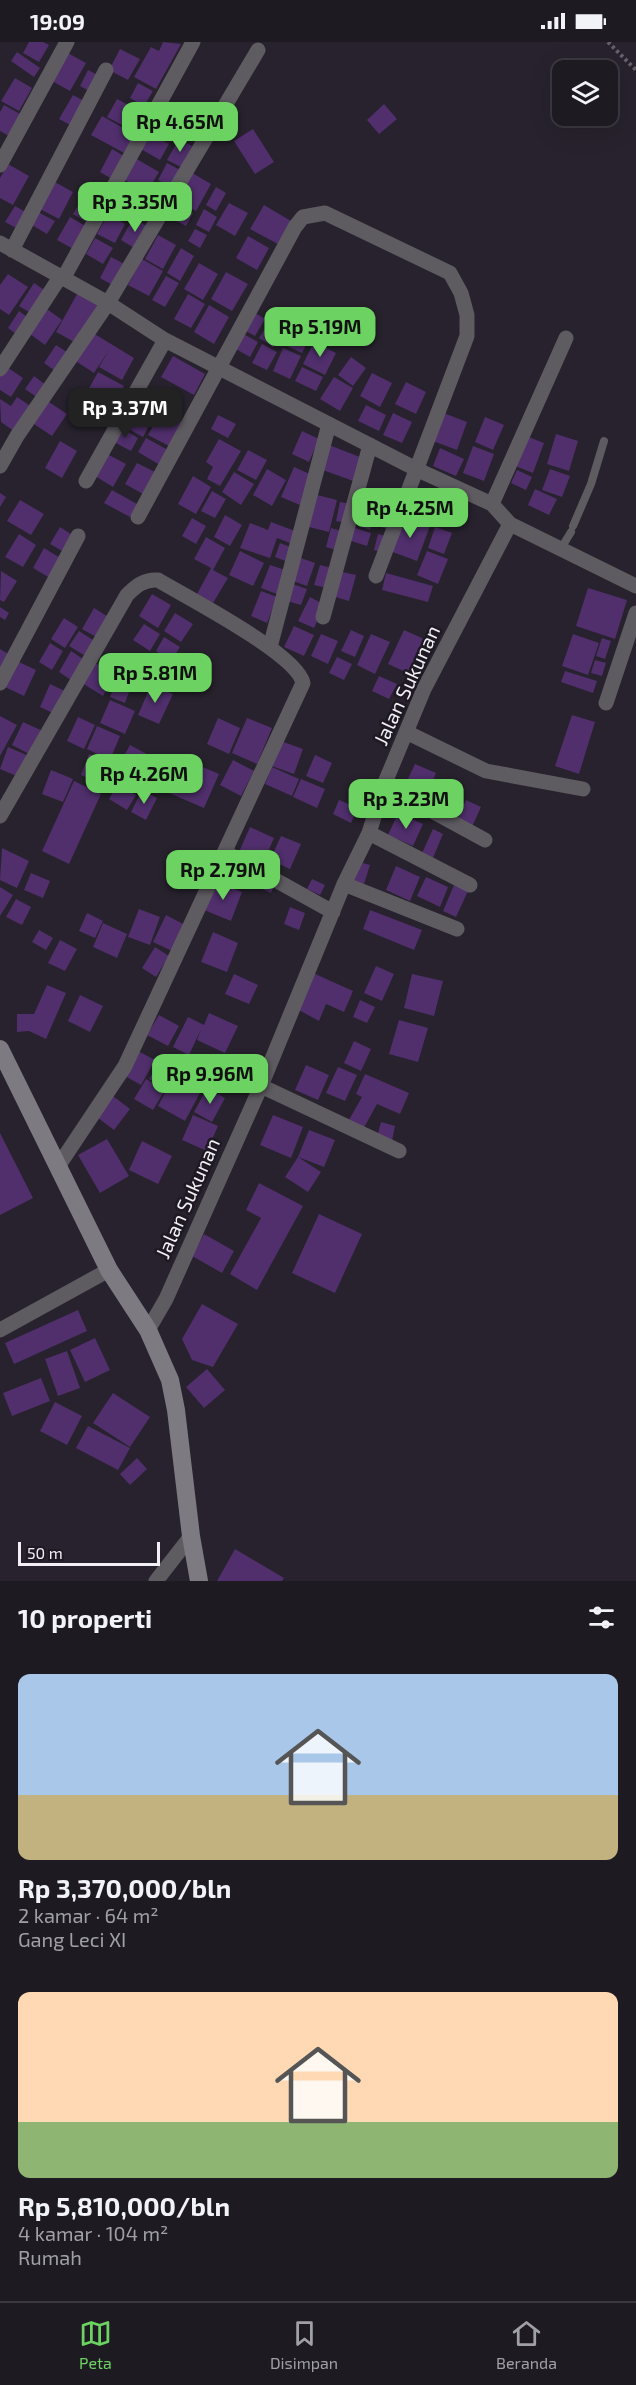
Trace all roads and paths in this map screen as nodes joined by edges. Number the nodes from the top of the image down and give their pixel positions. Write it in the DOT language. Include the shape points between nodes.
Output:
graph roads {
  1 [pos="67,42"];
  2 [pos="193,42"];
  3 [pos="608,42"];
  4 [pos="258,50"];
  5 [pos="106,70"];
  6 [pos="636,70"];
  7 [pos="0,165"];
  8 [pos="6,247"];
  9 [pos="61,278"];
  10 [pos="108,303"];
  11 [pos="566,338"];
  12 [pos="165,340"];
  13 [pos="0,369"];
  14 [pos="220,369"];
  15 [pos="329,424"];
  16 [pos="604,441"];
  17 [pos="370,444"];
  18 [pos="0,466"];
  19 [pos="417,470"];
  20 [pos="86,481"];
  21 [pos="492,504"];
  22 [pos="138,517"];
  23 [pos="510,524"];
  24 [pos="78,536"];
  25 [pos="560,550"];
  26 [pos="376,576"];
  27 [pos="636,586"];
  28 [pos="636,613"];
  29 [pos="323,617"];
  30 [pos="270,647"];
  31 [pos="0,683"];
  32 [pos="606,703"];
  33 [pos="406,732"];
  34 [pos="384,785"];
  35 [pos="583,789"];
  36 [pos="0,816"];
  37 [pos="369,833"];
  38 [pos="486,840"];
  39 [pos="225,852"];
  40 [pos="344,884"];
  41 [pos="470,885"];
  42 [pos="333,912"];
  43 [pos="457,929"];
  44 [pos="0,1049"];
  45 [pos="261,1086"];
  46 [pos="399,1151"];
  47 [pos="59,1165"];
  48 [pos="109,1270"];
  49 [pos="0,1330"];
  50 [pos="148,1330"];
  51 [pos="191,1536"];
  52 [pos="156,1581"];
  53 [pos="200,1581"];
  1 -- 7 [label="street"];
  2 -- 9 [label="street"];
  3 -- 6 [label="path"];
  4 -- 10 [label="street"];
  5 -- 8 [label="street"];
  8 -- 9 [label="street"];
  9 -- 10 [label="street"];
  9 -- 13 [label="street"];
  10 -- 12 [label="street"];
  10 -- 18 [label="street"];
  11 -- 21 [label="street"];
  12 -- 14 [label="street"];
  12 -- 20 [label="street"];
  14 -- 15 [label="street"];
  14 -- 19 [label="street" via="303,217 325,213 450,273 467,315 467,336"];
  14 -- 22 [label="street"];
  15 -- 17 [label="street"];
  15 -- 30 [label="street"];
  16 -- 25 [label="lane" via="591,484"];
  17 -- 19 [label="street"];
  17 -- 29 [label="street"];
  19 -- 21 [label="street"];
  19 -- 26 [label="street"];
  21 -- 23 [label="street"];
  23 -- 25 [label="street"];
  23 -- 33 [label="street, Jalan Sukunan" via="424,689"];
  24 -- 31 [label="street"];
  25 -- 27 [label="street"];
  28 -- 32 [label="street"];
  30 -- 36 [label="street" via="158,580 137,585"];
  30 -- 39 [label="street" via="293,665 303,683"];
  33 -- 34 [label="street, Jalan Sukunan"];
  33 -- 35 [label="street" via="486,771"];
  34 -- 37 [label="street, Jalan Sukunan"];
  34 -- 38 [label="street"];
  37 -- 40 [label="street, Jalan Sukunan"];
  37 -- 41 [label="street"];
  39 -- 42 [label="street"];
  39 -- 47 [label="street" via="125,1066"];
  40 -- 42 [label="street, Jalan Sukunan"];
  40 -- 43 [label="street"];
  42 -- 45 [label="street, Jalan Sukunan"];
  44 -- 47 [label="street"];
  45 -- 46 [label="street"];
  45 -- 50 [label="street, Jalan Sukunan" via="166,1299"];
  47 -- 48 [label="street"];
  48 -- 49 [label="street"];
  48 -- 50 [label="street"];
  50 -- 51 [label="street" via="170,1380"];
  51 -- 52 [label="street"];
  51 -- 53 [label="street"];
}
